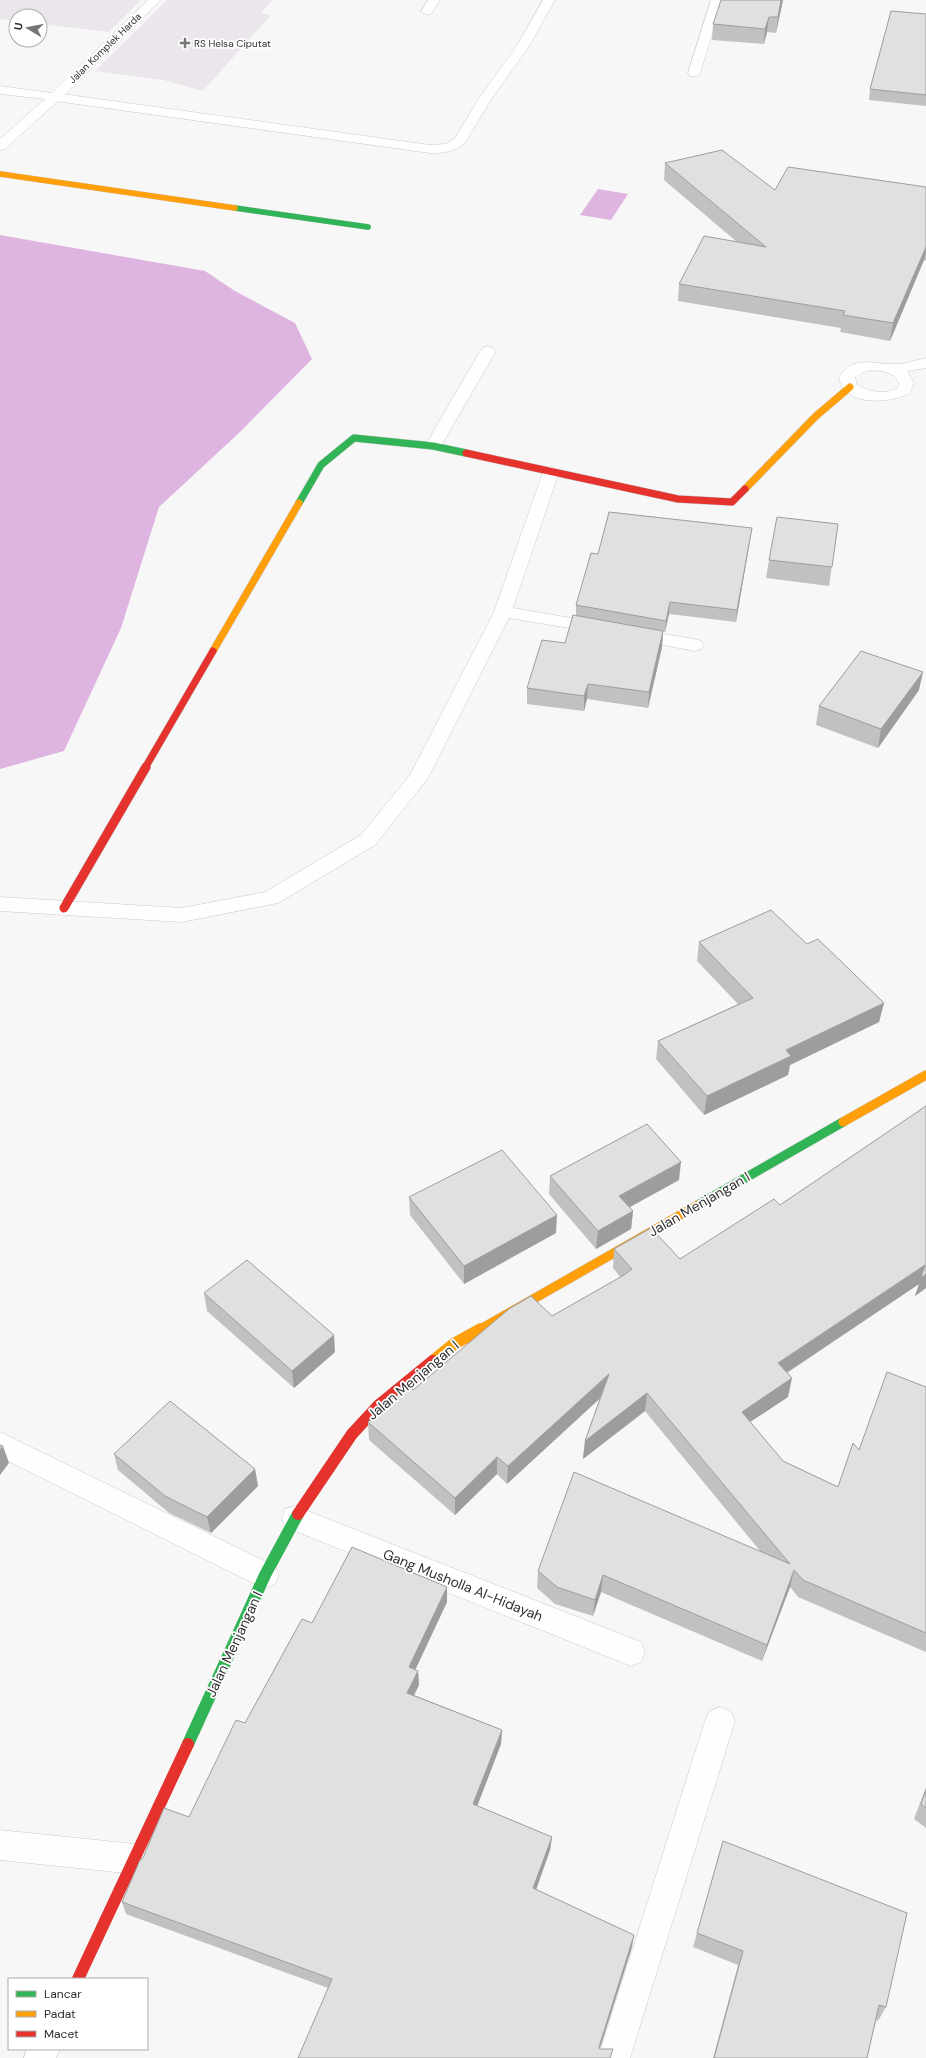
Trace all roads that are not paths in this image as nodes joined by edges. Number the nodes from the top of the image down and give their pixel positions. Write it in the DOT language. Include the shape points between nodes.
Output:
graph roads {
  1 [pos="156,0"];
  2 [pos="434,0"];
  3 [pos="549,0"];
  4 [pos="717,0"];
  5 [pos="426,12"];
  6 [pos="694,73"];
  7 [pos="0,90"];
  8 [pos="55,97"];
  9 [pos="0,146"];
  10 [pos="0,174"];
  11 [pos="368,227"];
  12 [pos="488,351"];
  13 [pos="926,363"];
  14 [pos="893,369"];
  15 [pos="850,387"];
  16 [pos="434,446"];
  17 [pos="551,472"];
  18 [pos="503,612"];
  19 [pos="695,645"];
  20 [pos="0,904"];
  21 [pos="64,908"];
  22 [pos="926,1075"];
  23 [pos="0,1444"];
  24 [pos="295,1518"];
  25 [pos="265,1575"];
  26 [pos="631,1652"];
  27 [pos="720,1721"];
  28 [pos="0,1845"];
  29 [pos="135,1859"];
  30 [pos="78,1978"];
  31 [pos="614,2058"];
  1 -- 8 [label="street, Jalan Komplek Harda"];
  2 -- 5 [label="street"];
  3 -- 8 [label="street" via="522,48 486,97 460,140 444,148 430,149"];
  4 -- 6 [label="street"];
  7 -- 8 [label="street"];
  8 -- 9 [label="street, Jalan Komplek Harda"];
  10 -- 11 [label="street"];
  12 -- 16 [label="street"];
  13 -- 14 [label="street"];
  14 -- 15 [label="street" via="874,366 856,369 847,377"];
  14 -- 15 [label="street" via="906,379 905,390 898,394 878,397"];
  15 -- 17 [label="street" via="816,416 732,502 678,499"];
  16 -- 17 [label="street"];
  16 -- 21 [label="street" via="354,438 321,465"];
  17 -- 18 [label="street"];
  18 -- 19 [label="street"];
  18 -- 21 [label="street" via="418,778 368,840 271,898 182,915"];
  20 -- 21 [label="street"];
  22 -- 24 [label="street, Jalan Menjangan I" via="454,1344 378,1406 352,1434"];
  23 -- 25 [label="street"];
  24 -- 25 [label="street, Jalan Menjangan I"];
  24 -- 26 [label="street, Gang Musholla Al-Hidayah"];
  25 -- 29 [label="street, Jalan Menjangan I"];
  27 -- 31 [label="street"];
  28 -- 29 [label="street"];
  29 -- 30 [label="street, Jalan Menjangan I"];
}
